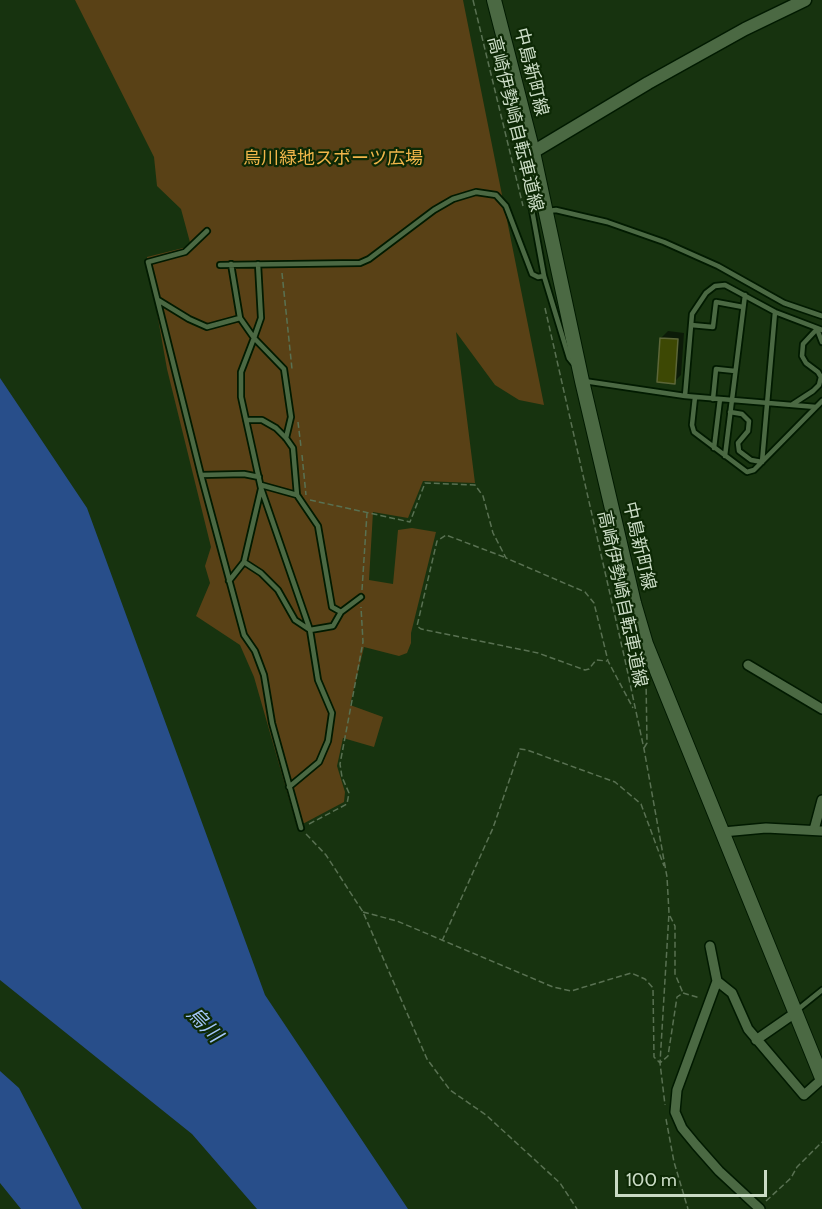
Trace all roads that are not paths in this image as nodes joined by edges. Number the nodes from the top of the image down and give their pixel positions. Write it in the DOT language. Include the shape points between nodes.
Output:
graph roads {
  1 [pos="494,0"];
  2 [pos="805,0"];
  3 [pos="533,152"];
  4 [pos="538,180"];
  5 [pos="546,211"];
  6 [pos="207,231"];
  7 [pos="231,264"];
  8 [pos="258,264"];
  9 [pos="220,265"];
  10 [pos="544,276"];
  11 [pos="745,295"];
  12 [pos="158,300"];
  13 [pos="743,308"];
  14 [pos="775,312"];
  15 [pos="822,316"];
  16 [pos="240,318"];
  17 [pos="691,325"];
  18 [pos="820,329"];
  19 [pos="254,338"];
  20 [pos="822,342"];
  21 [pos="735,371"];
  22 [pos="581,377"];
  23 [pos="685,396"];
  24 [pos="695,397"];
  25 [pos="713,399"];
  26 [pos="720,399"];
  27 [pos="732,400"];
  28 [pos="822,401"];
  29 [pos="767,403"];
  30 [pos="792,405"];
  31 [pos="816,407"];
  32 [pos="730,412"];
  33 [pos="246,420"];
  34 [pos="286,438"];
  35 [pos="714,448"];
  36 [pos="725,456"];
  37 [pos="762,462"];
  38 [pos="201,475"];
  39 [pos="259,477"];
  40 [pos="261,487"];
  41 [pos="297,495"];
  42 [pos="244,562"];
  43 [pos="229,581"];
  44 [pos="361,597"];
  45 [pos="341,612"];
  46 [pos="310,630"];
  47 [pos="748,665"];
  48 [pos="822,709"];
  49 [pos="289,787"];
  50 [pos="822,800"];
  51 [pos="301,828"];
  52 [pos="818,831"];
  53 [pos="723,832"];
  54 [pos="710,946"];
  55 [pos="717,981"];
  56 [pos="822,990"];
  57 [pos="795,1013"];
  58 [pos="756,1040"];
  59 [pos="822,1078"];
  60 [pos="759,1208"];
  1 -- 3 [label="main road, 中島新町線"];
  2 -- 3 [label="street" via="687,61"];
  3 -- 4 [label="main road, 中島新町線"];
  4 -- 5 [label="main road, 中島新町線"];
  4 -- 10 [label="lane" via="528,188"];
  5 -- 15 [label="lane" via="607,222 664,242 718,266 784,303"];
  5 -- 22 [label="main road, 中島新町線"];
  6 -- 12 [label="lane" via="185,252 148,262"];
  7 -- 8 [label="lane"];
  7 -- 9 [label="lane"];
  7 -- 16 [label="lane"];
  8 -- 10 [label="lane" via="360,263 434,210 476,192 501,199 532,274"];
  8 -- 19 [label="lane" via="261,318"];
  10 -- 22 [label="lane" via="569,358"];
  11 -- 13 [label="lane"];
  11 -- 14 [label="lane"];
  11 -- 17 [label="lane" via="725,285 715,286 692,314"];
  12 -- 16 [label="lane" via="207,327"];
  12 -- 38 [label="lane"];
  13 -- 17 [label="lane" via="716,302 713,327"];
  13 -- 21 [label="lane"];
  14 -- 18 [label="lane"];
  14 -- 29 [label="lane"];
  16 -- 19 [label="lane"];
  17 -- 23 [label="lane"];
  18 -- 20 [label="lane"];
  18 -- 30 [label="lane" via="801,348 801,356 818,372 819,385"];
  19 -- 33 [label="lane" via="241,372"];
  19 -- 34 [label="lane" via="284,369 291,417"];
  21 -- 25 [label="lane" via="716,369"];
  21 -- 27 [label="lane"];
  22 -- 23 [label="lane"];
  22 -- 53 [label="main road, 中島新町線" via="646,644"];
  23 -- 24 [label="lane"];
  24 -- 25 [label="lane"];
  24 -- 35 [label="lane" via="694,432"];
  25 -- 26 [label="lane"];
  26 -- 27 [label="lane"];
  26 -- 35 [label="lane"];
  27 -- 29 [label="lane"];
  27 -- 32 [label="lane"];
  28 -- 31 [label="lane"];
  29 -- 30 [label="lane"];
  29 -- 37 [label="lane"];
  30 -- 31 [label="lane"];
  31 -- 37 [label="lane"];
  32 -- 36 [label="lane"];
  32 -- 37 [label="lane" via="742,414 749,421 748,431 738,443 739,451"];
  33 -- 34 [label="lane" via="262,420"];
  33 -- 39 [label="lane"];
  34 -- 41 [label="lane" via="293,448"];
  35 -- 36 [label="lane"];
  36 -- 37 [label="lane" via="747,472"];
  38 -- 39 [label="lane"];
  38 -- 43 [label="lane"];
  39 -- 40 [label="lane"];
  40 -- 41 [label="lane"];
  40 -- 42 [label="lane"];
  40 -- 46 [label="lane"];
  41 -- 45 [label="lane" via="318,526 332,607"];
  42 -- 43 [label="lane"];
  42 -- 46 [label="lane" via="278,590 295,620"];
  43 -- 49 [label="lane" via="244,635 264,675"];
  44 -- 45 [label="lane"];
  45 -- 46 [label="lane" via="333,626"];
  46 -- 49 [label="lane" via="318,680 332,713 328,741 319,762"];
  47 -- 48 [label="street"];
  49 -- 51 [label="lane"];
  50 -- 52 [label="street"];
  52 -- 53 [label="street" via="766,828"];
  53 -- 57 [label="main road, 中島新町線"];
  54 -- 55 [label="street"];
  55 -- 58 [label="street" via="732,993"];
  55 -- 60 [label="street" via="677,1090 675,1112 682,1128 718,1171"];
  56 -- 57 [label="lane"];
  57 -- 58 [label="street"];
  57 -- 59 [label="main road, 中島新町線"];
  58 -- 59 [label="street" via="804,1095"];
}
